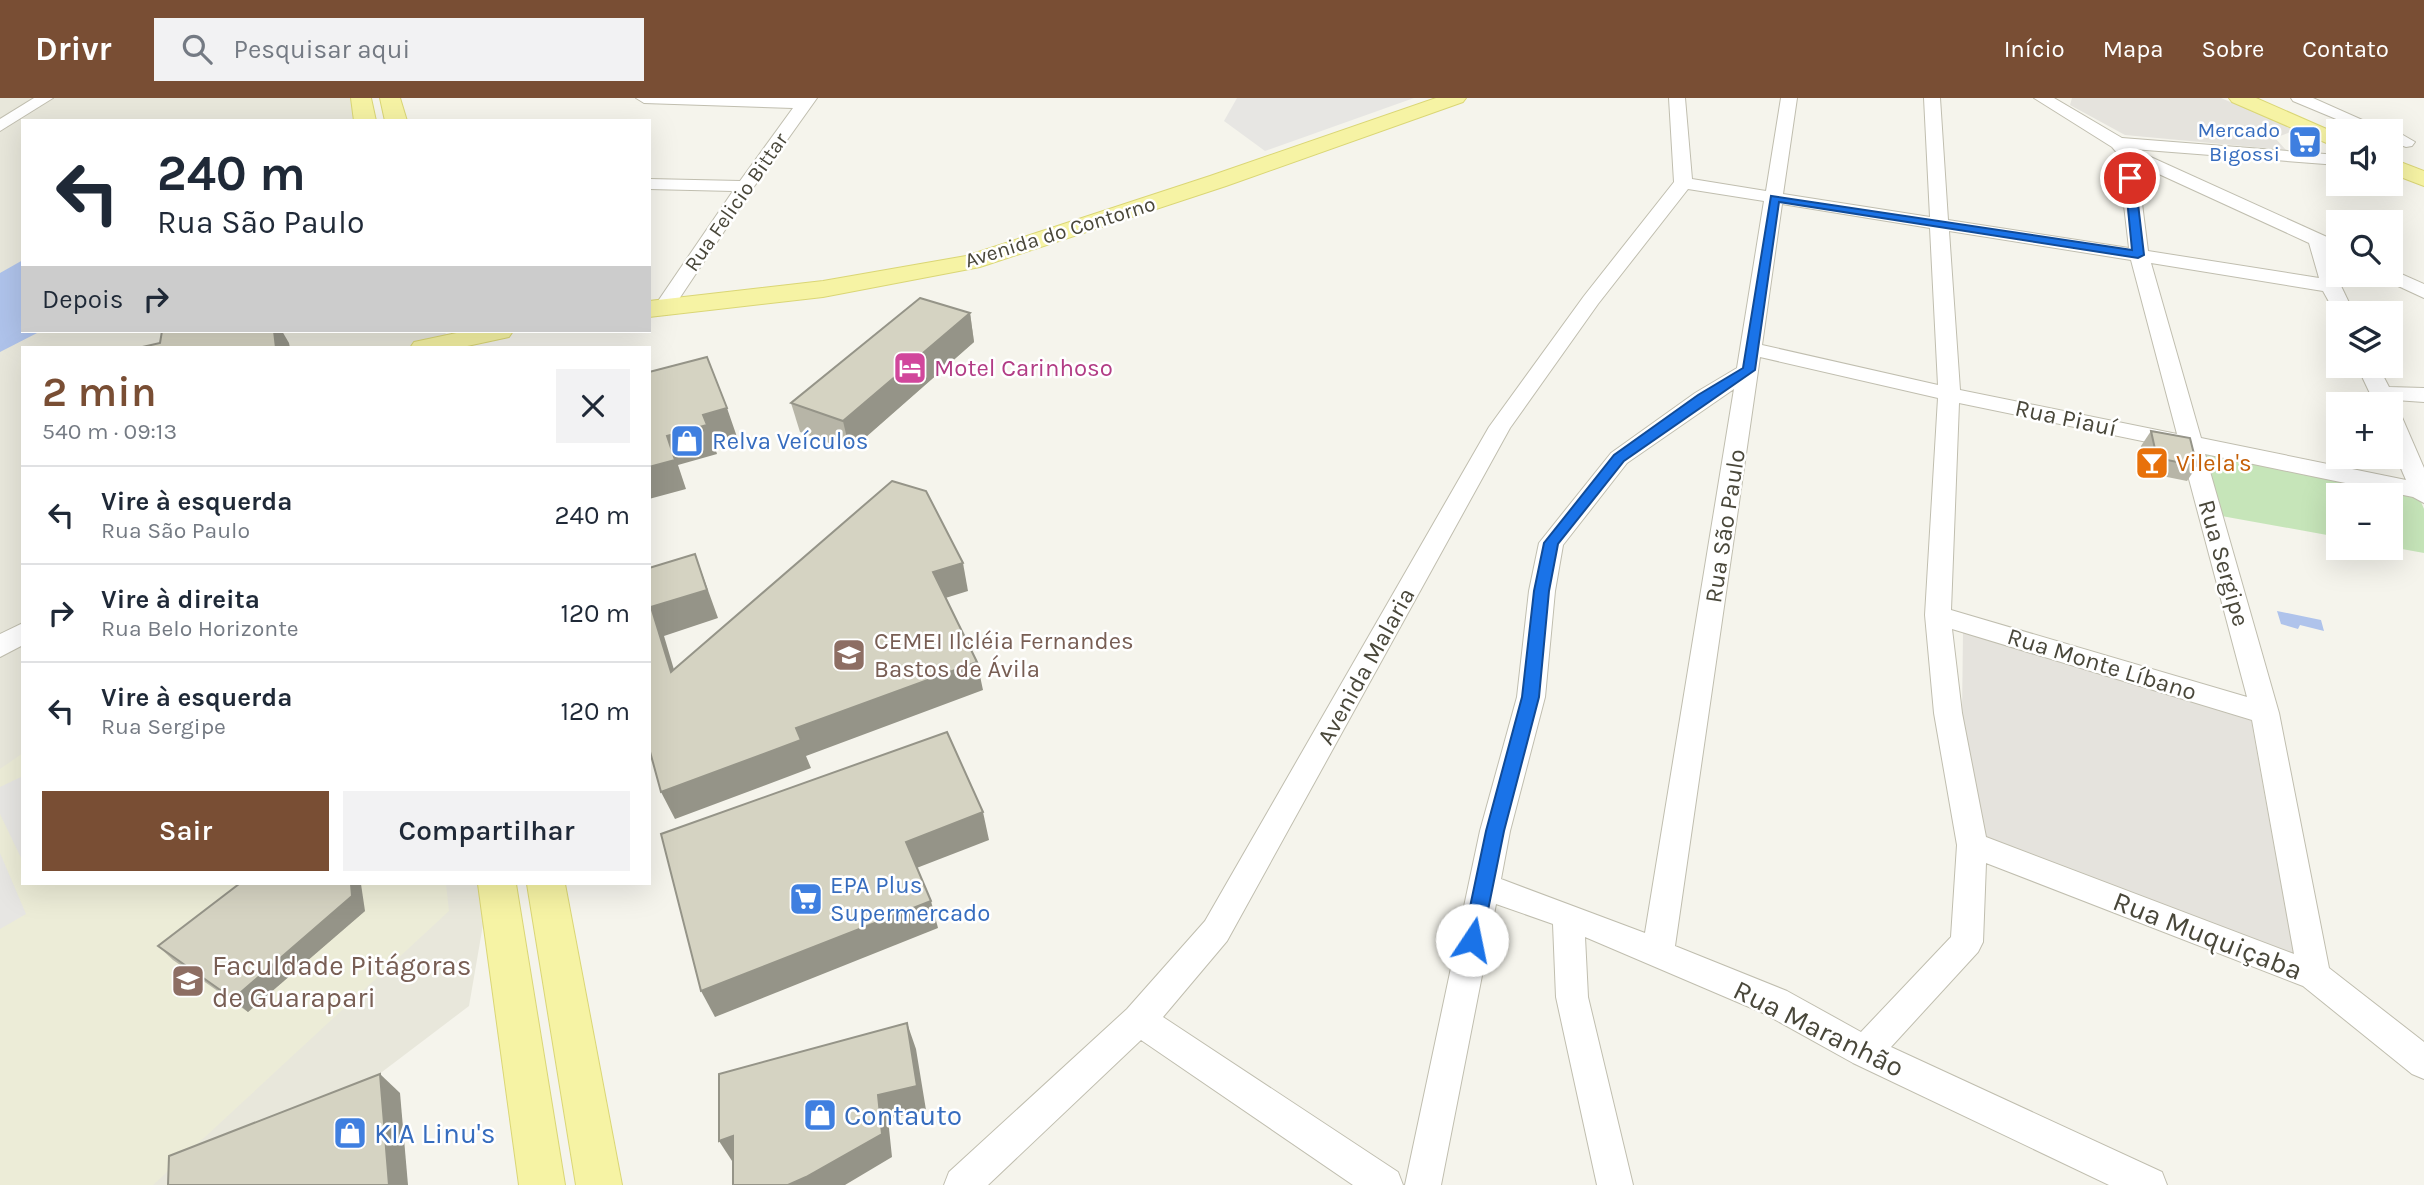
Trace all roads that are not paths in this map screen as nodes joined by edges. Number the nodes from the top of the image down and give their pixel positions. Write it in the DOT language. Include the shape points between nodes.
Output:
graph roads {
  1 [pos="46,98"];
  2 [pos="361,98"];
  3 [pos="390,98"];
  4 [pos="644,98"];
  5 [pos="1456,98"];
  6 [pos="1677,98"];
  7 [pos="1789,98"];
  8 [pos="1932,98"];
  9 [pos="2239,98"];
  10 [pos="2298,98"];
  11 [pos="2047,99"];
  12 [pos="807,101"];
  13 [pos="365,119"];
  14 [pos="395,119"];
  15 [pos="2350,119"];
  16 [pos="12,122"];
  17 [pos="2326,137"];
  18 [pos="2122,148"];
  19 [pos="2326,159"];
  20 [pos="2403,170"];
  21 [pos="2424,179"];
  22 [pos="1683,183"];
  23 [pos="651,184"];
  24 [pos="745,186"];
  25 [pos="1774,198"];
  26 [pos="1937,223"];
  27 [pos="2317,239"];
  28 [pos="2326,243"];
  29 [pos="2138,255"];
  30 [pos="2326,269"];
  31 [pos="2403,282"];
  32 [pos="2326,285"];
  33 [pos="2424,292"];
  34 [pos="657,308"];
  35 [pos="491,333"];
  36 [pos="505,333"];
  37 [pos="452,342"];
  38 [pos="433,346"];
  39 [pos="1750,359"];
  40 [pos="1949,394"];
  41 [pos="2424,395"];
  42 [pos="2403,397"];
  43 [pos="2190,444"];
  44 [pos="2403,446"];
  45 [pos="2423,493"];
  46 [pos="1938,615"];
  47 [pos="21,633"];
  48 [pos="0,646"];
  49 [pos="2265,713"];
  50 [pos="1972,845"];
  51 [pos="496,885"];
  52 [pos="546,885"];
  53 [pos="1483,886"];
  54 [pos="1568,916"];
  55 [pos="1658,953"];
  56 [pos="2314,975"];
  57 [pos="1139,1020"];
  58 [pos="1865,1052"];
  59 [pos="2424,1063"];
  60 [pos="974,1180"];
  61 [pos="542,1185"];
  62 [pos="599,1185"];
  63 [pos="1385,1185"];
  64 [pos="1423,1185"];
  65 [pos="1615,1185"];
  66 [pos="2149,1185"];
  1 -- 16 [label="street"];
  2 -- 13 [label="main road"];
  3 -- 14 [label="main road"];
  4 -- 12 [label="street"];
  5 -- 34 [label="main road, Avenida do Contorno" via="971,262 823,289"];
  6 -- 22 [label="street"];
  7 -- 25 [label="street, Rua São Paulo"];
  8 -- 26 [label="street"];
  9 -- 17 [label="main road"];
  10 -- 15 [label="street"];
  11 -- 18 [label="street"];
  12 -- 24 [label="street, Rua Felicio Bittar"];
  18 -- 19 [label="street"];
  18 -- 27 [label="street"];
  18 -- 29 [label="street, Rua Sergipe"];
  20 -- 21 [label="main road"];
  22 -- 25 [label="street"];
  22 -- 57 [label="street, Avenida Malaria" via="1500,427 1216,931"];
  23 -- 24 [label="street"];
  24 -- 34 [label="street, Rua Felicio Bittar"];
  25 -- 26 [label="street"];
  25 -- 39 [label="street, Rua São Paulo"];
  26 -- 29 [label="street"];
  26 -- 40 [label="street"];
  27 -- 28 [label="street"];
  27 -- 30 [label="street"];
  29 -- 32 [label="street"];
  29 -- 43 [label="street, Rua Sergipe"];
  31 -- 33 [label="street"];
  35 -- 37 [label="main road"];
  36 -- 37 [label="main road"];
  37 -- 38 [label="main road"];
  39 -- 40 [label="street, Rua Piauí"];
  39 -- 53 [label="street" via="1619,458 1551,543 1531,697"];
  39 -- 55 [label="street, Rua São Paulo"];
  40 -- 43 [label="street, Rua Piauí"];
  40 -- 46 [label="street"];
  41 -- 42 [label="street"];
  43 -- 45 [label="street, Rua Piauí"];
  43 -- 49 [label="street, Rua Sergipe"];
  44 -- 45 [label="street"];
  46 -- 49 [label="street, Rua Monte Líbano"];
  46 -- 50 [label="street" via="1948,713"];
  47 -- 48 [label="street"];
  49 -- 56 [label="street, Rua Sergipe"];
  50 -- 56 [label="street, Rua Muquiçaba"];
  50 -- 58 [label="street" via="1967,942"];
  51 -- 61 [label="main road"];
  52 -- 62 [label="main road"];
  53 -- 54 [label="street, Rua Maranhão"];
  53 -- 64 [label="street"];
  54 -- 55 [label="street, Rua Maranhão"];
  54 -- 65 [label="street" via="1572,997"];
  55 -- 58 [label="street, Rua Maranhão" via="1775,1002"];
  56 -- 59 [label="street, Rua Muquiçaba"];
  57 -- 60 [label="street, Avenida Malaria"];
  57 -- 63 [label="street"];
  58 -- 66 [label="street, Rua Maranhão"];
}
